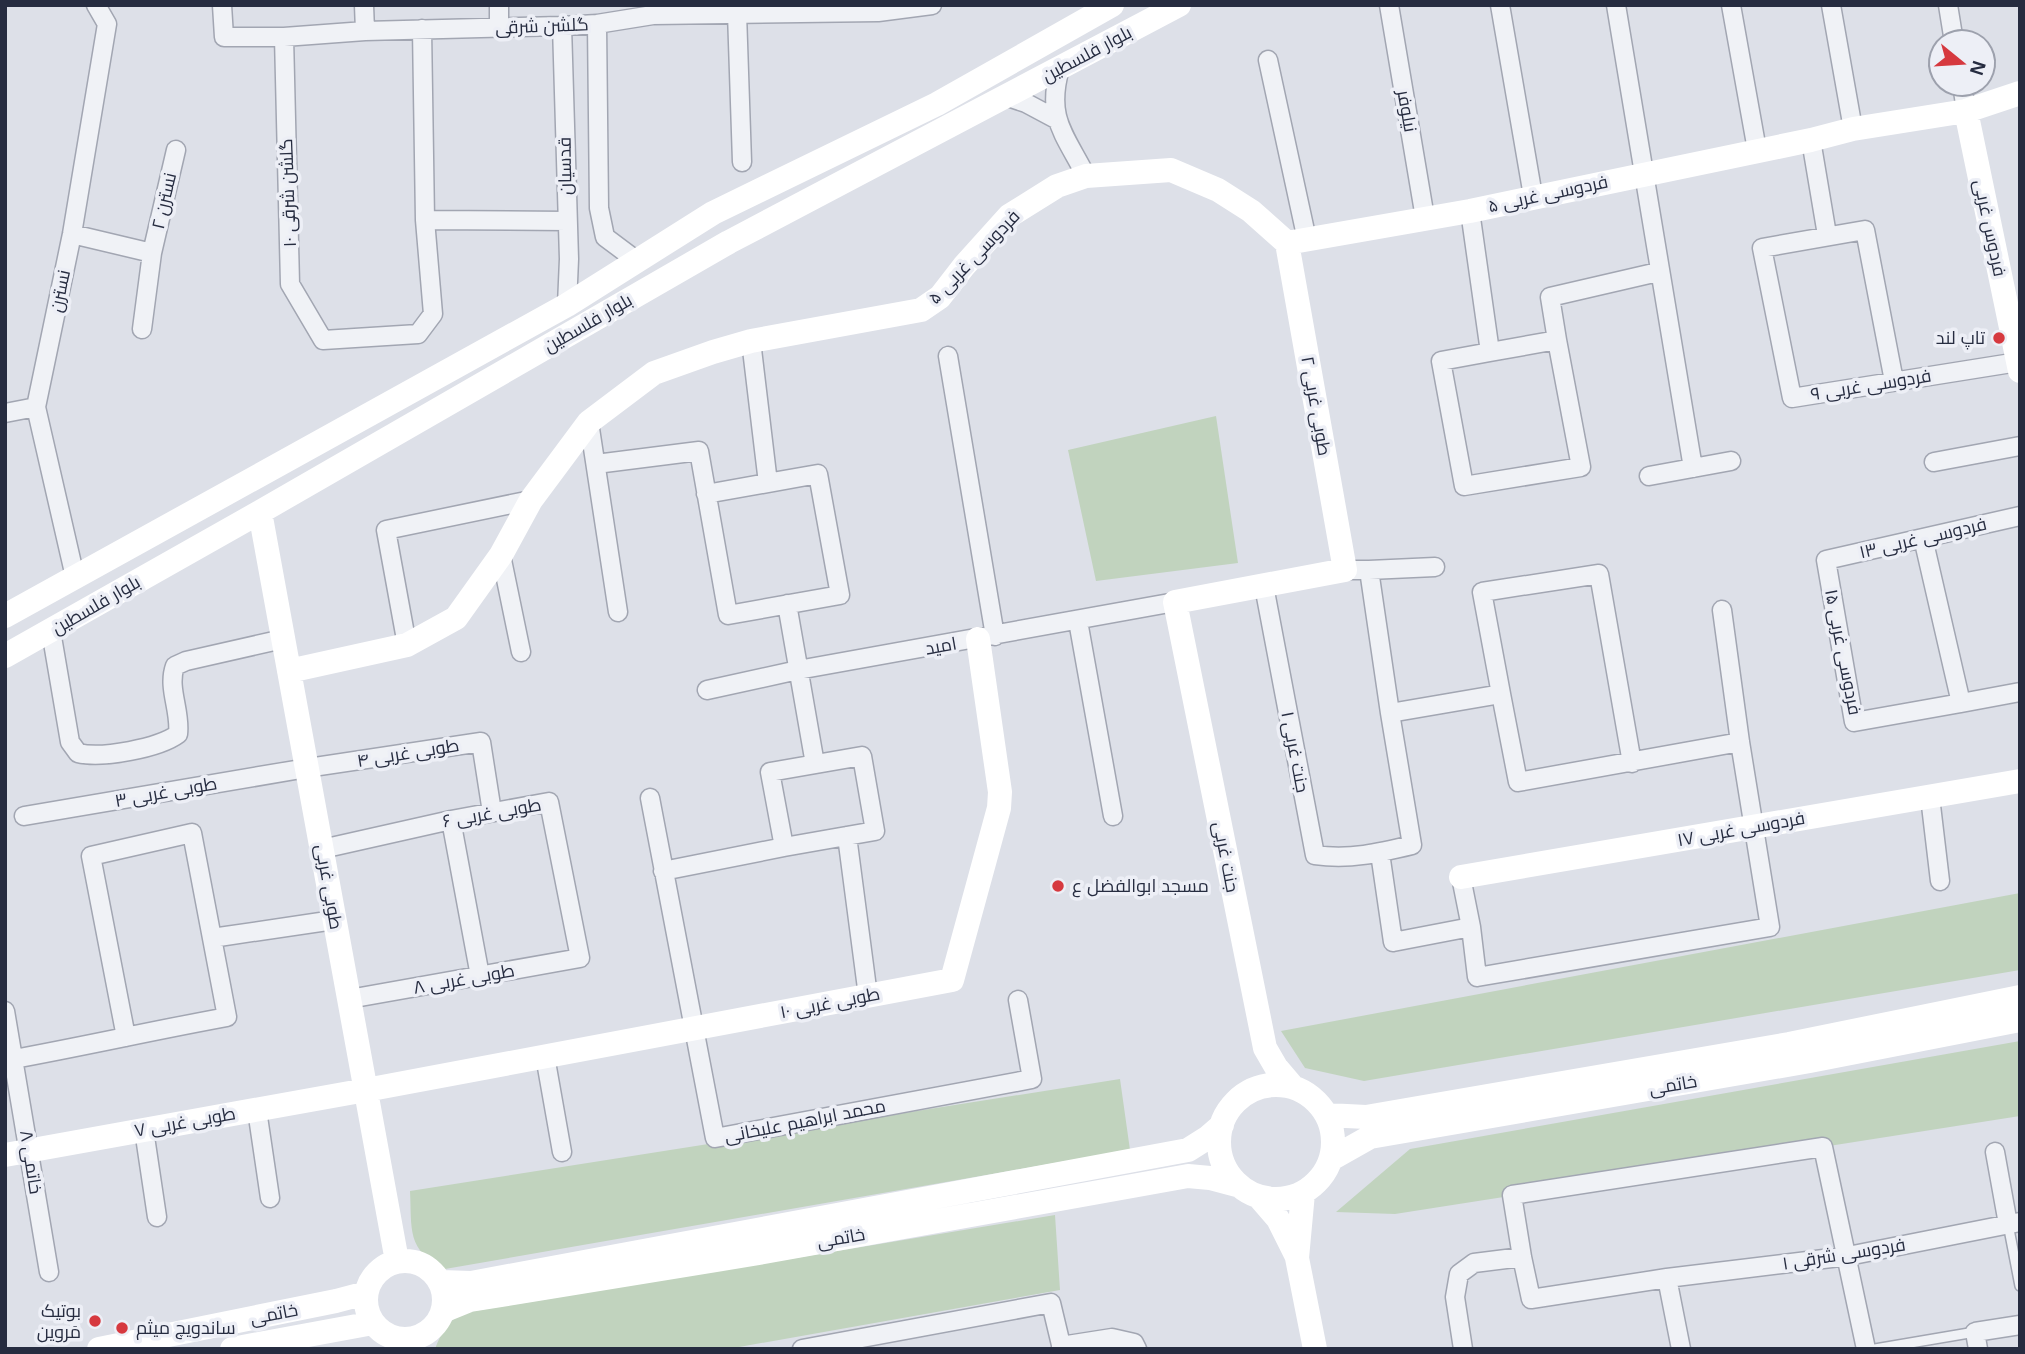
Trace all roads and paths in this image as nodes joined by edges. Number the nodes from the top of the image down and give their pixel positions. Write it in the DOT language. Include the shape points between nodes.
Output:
graph roads {
  1 [pos="96,5"];
  2 [pos="222,5"];
  3 [pos="364,5"];
  4 [pos="499,5"];
  5 [pos="932,5"];
  6 [pos="1112,5"];
  7 [pos="1179,5"];
  8 [pos="1388,5"];
  9 [pos="1500,5"];
  10 [pos="1615,5"];
  11 [pos="1731,5"];
  12 [pos="1831,5"];
  13 [pos="1948,5"];
  14 [pos="788,9"];
  15 [pos="653,10"];
  16 [pos="737,13"];
  17 [pos="597,24"];
  18 [pos="562,26"];
  19 [pos="499,27"];
  20 [pos="1952,28"];
  21 [pos="422,29"];
  22 [pos="365,31"];
  23 [pos="284,37"];
  24 [pos="1268,60"];
  25 [pos="1060,68"];
  26 [pos="2020,93"];
  27 [pos="1008,97"];
  28 [pos="1964,98"];
  29 [pos="1966,111"];
  30 [pos="1056,120"];
  31 [pos="1853,129"];
  32 [pos="1811,140"];
  33 [pos="176,150"];
  34 [pos="1757,150"];
  35 [pos="742,162"];
  36 [pos="1642,175"];
  37 [pos="1086,176"];
  38 [pos="1533,196"];
  39 [pos="1470,211"];
  40 [pos="713,214"];
  41 [pos="1425,218"];
  42 [pos="425,220"];
  43 [pos="567,221"];
  44 [pos="72,234"];
  45 [pos="1827,235"];
  46 [pos="1297,241"];
  47 [pos="729,242"];
  48 [pos="152,253"];
  49 [pos="637,261"];
  50 [pos="1658,272"];
  51 [pos="2011,282"];
  52 [pos="567,305"];
  53 [pos="142,329"];
  54 [pos="1557,340"];
  55 [pos="751,341"];
  56 [pos="1490,352"];
  57 [pos="948,356"];
  58 [pos="2019,366"];
  59 [pos="1894,382"];
  60 [pos="36,407"];
  61 [pos="5,414"];
  62 [pos="589,422"];
  63 [pos="2020,446"];
  64 [pos="1731,461"];
  65 [pos="1934,463"];
  66 [pos="596,464"];
  67 [pos="1693,468"];
  68 [pos="1649,476"];
  69 [pos="768,483"];
  70 [pos="706,494"];
  71 [pos="531,500"];
  72 [pos="260,512"];
  73 [pos="2020,516"];
  74 [pos="1923,538"];
  75 [pos="501,555"];
  76 [pos="1826,560"];
  77 [pos="1435,567"];
  78 [pos="1357,570"];
  79 [pos="75,577"];
  80 [pos="1264,586"];
  81 [pos="1175,602"];
  82 [pos="787,604"];
  83 [pos="1723,610"];
  84 [pos="618,612"];
  85 [pos="5,616"];
  86 [pos="1078,621"];
  87 [pos="51,631"];
  88 [pos="986,638"];
  89 [pos="283,639"];
  90 [pos="407,645"];
  91 [pos="521,652"];
  92 [pos="5,656"];
  93 [pos="798,670"];
  94 [pos="289,671"];
  95 [pos="707,690"];
  96 [pos="2020,692"];
  97 [pos="1501,694"];
  98 [pos="1961,703"];
  99 [pos="1390,713"];
  100 [pos="1740,742"];
  101 [pos="1632,763"];
  102 [pos="815,764"];
  103 [pos="307,768"];
  104 [pos="2020,781"];
  105 [pos="1930,797"];
  106 [pos="650,798"];
  107 [pos="492,812"];
  108 [pos="24,816"];
  109 [pos="1113,816"];
  110 [pos="451,820"];
  111 [pos="1756,826"];
  112 [pos="847,836"];
  113 [pos="783,847"];
  114 [pos="322,849"];
  115 [pos="1380,853"];
  116 [pos="663,871"];
  117 [pos="1461,877"];
  118 [pos="1940,881"];
  119 [pos="334,920"];
  120 [pos="1471,927"];
  121 [pos="212,938"];
  122 [pos="580,958"];
  123 [pos="480,976"];
  124 [pos="868,996"];
  125 [pos="2020,997"];
  126 [pos="349,999"];
  127 [pos="1018,1000"];
  128 [pos="5,1011"];
  129 [pos="2020,1020"];
  130 [pos="693,1028"];
  131 [pos="1262,1034"];
  132 [pos="126,1037"];
  133 [pos="545,1056"];
  134 [pos="14,1059"];
  135 [pos="1293,1087"];
  136 [pos="366,1090"];
  137 [pos="257,1110"];
  138 [pos="1326,1115"];
  139 [pos="1227,1116"];
  140 [pos="144,1130"];
  141 [pos="562,1152"];
  142 [pos="1995,1152"];
  143 [pos="17,1153"];
  144 [pos="1331,1159"];
  145 [pos="1250,1192"];
  146 [pos="1303,1192"];
  147 [pos="270,1198"];
  148 [pos="157,1217"];
  149 [pos="2014,1223"];
  150 [pos="1848,1256"];
  151 [pos="1522,1257"];
  152 [pos="1297,1258"];
  153 [pos="397,1261"];
  154 [pos="48,1272"];
  155 [pos="1667,1278"];
  156 [pos="440,1282"];
  157 [pos="2020,1286"];
  158 [pos="366,1293"];
  159 [pos="443,1311"];
  160 [pos="373,1323"];
  161 [pos="2020,1325"];
  162 [pos="1977,1340"];
  163 [pos="415,1344"];
  164 [pos="1062,1348"];
  165 [pos="99,1349"];
  166 [pos="232,1349"];
  167 [pos="802,1349"];
  168 [pos="1138,1349"];
  169 [pos="1315,1349"];
  170 [pos="1463,1349"];
  171 [pos="1681,1349"];
  172 [pos="1866,1349"];
  173 [pos="1875,1349"];
  1 -- 44 [label="street, نسترن" via="107,24"];
  2 -- 23 [label="street, گلشن شرقی" via="224,37"];
  3 -- 22 [label="street"];
  4 -- 19 [label="street"];
  5 -- 14 [label="street, گلشن شرقی" via="878,12"];
  6 -- 40 [label="main road, بلوار فلسطین" via="937,103"];
  7 -- 25 [label="main road, بلوار فلسطین"];
  8 -- 41 [label="street, نیلوفر"];
  9 -- 38 [label="street"];
  10 -- 36 [label="street"];
  11 -- 34 [label="street"];
  12 -- 31 [label="street"];
  13 -- 20 [label="street"];
  14 -- 16 [label="street, گلشن شرقی"];
  15 -- 16 [label="street, گلشن شرقی"];
  15 -- 17 [label="street, گلشن شرقی"];
  16 -- 35 [label="street"];
  17 -- 18 [label="street, گلشن شرقی"];
  17 -- 49 [label="street, قدسیان" via="599,208 604,237"];
  18 -- 19 [label="street, گلشن شرقی"];
  18 -- 43 [label="street, قدسیان"];
  19 -- 21 [label="street, گلشن شرقی"];
  21 -- 22 [label="street, گلشن شرقی"];
  21 -- 42 [label="street"];
  22 -- 23 [label="street, گلشن شرقی"];
  23 -- 42 [label="street, گلشن شرقی ۱۰" via="290,284 323,340 418,334 433,314"];
  24 -- 46 [label="street"];
  25 -- 27 [label="main road, بلوار فلسطین"];
  25 -- 30 [label="street" via="1054,100"];
  26 -- 29 [label="main road, فردوسی غربی ۵"];
  27 -- 30 [label="street"];
  27 -- 47 [label="main road, بلوار فلسطین"];
  28 -- 29 [label="street, فردوس غربی"];
  29 -- 31 [label="main road, فردوسی غربی ۵"];
  29 -- 51 [label="main road, فردوس غربی"];
  30 -- 37 [label="street"];
  31 -- 32 [label="main road, فردوسی غربی ۵"];
  32 -- 34 [label="main road, فردوسی غربی ۵"];
  32 -- 45 [label="street"];
  33 -- 48 [label="street, نسترن ۲"];
  34 -- 36 [label="main road, فردوسی غربی ۵"];
  36 -- 38 [label="main road, فردوسی غربی ۵"];
  36 -- 50 [label="street"];
  37 -- 46 [label="main road, فردوسی غربی ۵" via="1171,170 1218,190"];
  37 -- 55 [label="main road, فردوسی غربی ۵" via="1057,186 1009,216 940,297 921,310"];
  38 -- 39 [label="main road, فردوسی غربی ۵"];
  39 -- 41 [label="main road, فردوسی غربی ۵"];
  39 -- 56 [label="street"];
  40 -- 47 [label="main road"];
  40 -- 49 [label="main road, بلوار فلسطین"];
  41 -- 46 [label="main road, فردوسی غربی ۵"];
  42 -- 43 [label="street"];
  43 -- 52 [label="street, قدسیان"];
  44 -- 48 [label="street, نسترن ۲"];
  44 -- 60 [label="street, نسترن"];
  45 -- 59 [label="street" via="1866,230"];
  45 -- 59 [label="street, فردوسی غربی ۹" via="1762,248 1792,398"];
  46 -- 78 [label="main road, طوبی غربی ۲"];
  47 -- 72 [label="main road, بلوار فلسطین"];
  48 -- 53 [label="street, نسترن ۲"];
  49 -- 52 [label="main road, بلوار فلسطین"];
  50 -- 54 [label="street" via="1550,298"];
  50 -- 67 [label="street"];
  51 -- 58 [label="main road, فردوس غربی"];
  52 -- 79 [label="main road, بلوار فلسطین"];
  54 -- 56 [label="street"];
  54 -- 56 [label="street" via="1581,467 1464,486 1441,361"];
  55 -- 62 [label="main road, فردوسی غربی ۵" via="654,373"];
  55 -- 69 [label="street"];
  57 -- 88 [label="street"];
  58 -- 59 [label="street, فردوسی غربی ۹"];
  60 -- 61 [label="street"];
  60 -- 79 [label="street, نسترن"];
  62 -- 66 [label="street"];
  62 -- 71 [label="main road, فردوسی غربی ۵"];
  63 -- 65 [label="street"];
  64 -- 67 [label="street"];
  66 -- 70 [label="street" via="698,451"];
  66 -- 84 [label="street"];
  67 -- 68 [label="street"];
  69 -- 70 [label="street"];
  69 -- 82 [label="street" via="818,474 840,595"];
  70 -- 82 [label="street" via="728,615"];
  71 -- 75 [label="main road, فردوسی غربی ۵"];
  71 -- 90 [label="street" via="386,530"];
  72 -- 87 [label="main road, بلوار فلسطین"];
  72 -- 89 [label="main road, طوبی غربی"];
  73 -- 74 [label="street, فردوسی غربی ۱۳"];
  74 -- 76 [label="street, فردوسی غربی ۱۳"];
  74 -- 98 [label="street"];
  75 -- 90 [label="main road, فردوسی غربی ۵" via="456,618"];
  75 -- 91 [label="street"];
  76 -- 98 [label="street, فردوسی غربی ۱۵" via="1854,722"];
  77 -- 78 [label="street"];
  78 -- 80 [label="main road"];
  78 -- 99 [label="street"];
  79 -- 85 [label="main road, بلوار فلسطین"];
  80 -- 81 [label="main road"];
  80 -- 115 [label="street, جنت غربی ۱" via="1315,855 1340,859"];
  81 -- 86 [label="street, امید"];
  81 -- 131 [label="main road, جنت غربی"];
  82 -- 93 [label="street"];
  83 -- 100 [label="street"];
  86 -- 88 [label="street, امید"];
  86 -- 109 [label="street"];
  87 -- 89 [label="street" via="70,742 78,753 89,756 157,744 178,734 180,720 171,677 175,666"];
  87 -- 92 [label="main road, بلوار فلسطین"];
  88 -- 93 [label="street, امید"];
  88 -- 124 [label="main road, طوبی غربی ۱۰" via="999,808 952,980"];
  89 -- 94 [label="main road, طوبی غربی"];
  90 -- 94 [label="main road, فردوسی غربی ۵"];
  93 -- 95 [label="street, امید"];
  93 -- 102 [label="street"];
  94 -- 103 [label="main road, طوبی غربی"];
  96 -- 98 [label="street, فردوسی غربی ۱۵"];
  97 -- 99 [label="street"];
  97 -- 101 [label="street" via="1518,782"];
  97 -- 101 [label="street" via="1482,592 1599,574"];
  99 -- 115 [label="street" via="1412,845"];
  100 -- 101 [label="street"];
  100 -- 111 [label="street"];
  102 -- 112 [label="street" via="862,756 875,831"];
  102 -- 113 [label="street" via="770,772"];
  103 -- 107 [label="street, طوبی غربی ۴" via="481,742"];
  103 -- 108 [label="street, طوبی غربی ۳"];
  103 -- 114 [label="main road, طوبی غربی"];
  104 -- 105 [label="main road, فردوسی غربی ۱۷"];
  105 -- 111 [label="main road, فردوسی غربی ۱۷"];
  105 -- 118 [label="street"];
  106 -- 116 [label="street, محمد ابراهیم علیخانی"];
  107 -- 110 [label="street, طوبی غربی ۶"];
  107 -- 122 [label="street, طوبی غربی ۶" via="549,802"];
  110 -- 114 [label="street, طوبی غربی ۶"];
  110 -- 123 [label="street"];
  111 -- 117 [label="main road, فردوسی غربی ۱۷"];
  111 -- 120 [label="street" via="1770,927 1477,977"];
  112 -- 113 [label="street"];
  112 -- 124 [label="street"];
  113 -- 116 [label="street"];
  114 -- 119 [label="main road, طوبی غربی"];
  115 -- 120 [label="street" via="1393,942"];
  116 -- 130 [label="street, محمد ابراهیم علیخانی"];
  117 -- 120 [label="street"];
  119 -- 121 [label="street"];
  119 -- 126 [label="main road, طوبی غربی"];
  121 -- 132 [label="street" via="227,1017"];
  121 -- 132 [label="street" via="191,833 91,856"];
  122 -- 123 [label="street, طوبی غربی ۸"];
  123 -- 126 [label="street, طوبی غربی ۸"];
  124 -- 130 [label="main road, طوبی غربی ۱۰"];
  125 -- 138 [label="main road, خاتمی" via="1789,1044 1394,1113"];
  126 -- 136 [label="main road, طوبی غربی"];
  127 -- 130 [label="street, محمد ابراهیم علیخانی" via="1032,1079 715,1138"];
  128 -- 134 [label="street, خاتمی ۸"];
  129 -- 144 [label="main road, خاتمی" via="1370,1137"];
  130 -- 133 [label="main road, طوبی غربی ۱۰"];
  131 -- 135 [label="main road" via="1276,1067"];
  131 -- 139 [label="main road, جنت غربی" via="1255,1067"];
  132 -- 134 [label="street"];
  133 -- 136 [label="main road, طوبی غربی ۱۰"];
  133 -- 141 [label="street"];
  134 -- 143 [label="street, خاتمی ۸"];
  135 -- 138 [label="main road" via="1307,1093"];
  135 -- 139 [label="main road" via="1260,1087 1245,1094"];
  136 -- 137 [label="main road, طوبی غربی ۷"];
  136 -- 153 [label="main road, طوبی غربی"];
  137 -- 140 [label="main road, طوبی غربی ۷"];
  137 -- 147 [label="street"];
  138 -- 144 [label="main road" via="1332,1129"];
  139 -- 145 [label="main road" via="1219,1142 1222,1158 1229,1174"];
  139 -- 156 [label="main road, خاتمی" via="1188,1150 471,1283"];
  140 -- 143 [label="main road, طوبی غربی ۷"];
  140 -- 148 [label="street"];
  142 -- 149 [label="street"];
  143 -- 154 [label="street, خاتمی ۸"];
  144 -- 146 [label="main road" via="1315,1184"];
  145 -- 146 [label="main road" via="1274,1199"];
  145 -- 152 [label="main road" via="1278,1219"];
  145 -- 159 [label="main road, خاتمی" via="1210,1178 1188,1176 470,1300"];
  146 -- 152 [label="main road"];
  149 -- 150 [label="street, فردوسی شرقی ۱"];
  149 -- 157 [label="lane"];
  150 -- 151 [label="street" via="1823,1147 1512,1195"];
  150 -- 155 [label="street, فردوسی شرقی ۱"];
  150 -- 172 [label="street"];
  151 -- 155 [label="street, فردوسی شرقی ۱" via="1531,1299"];
  151 -- 170 [label="street" via="1474,1263 1460,1274 1455,1297"];
  152 -- 169 [label="main road"];
  153 -- 156 [label="main road" via="422,1264"];
  153 -- 158 [label="main road" via="377,1272"];
  155 -- 171 [label="street"];
  156 -- 159 [label="main road"];
  158 -- 160 [label="main road"];
  158 -- 165 [label="main road, خاتمی"];
  159 -- 163 [label="main road"];
  160 -- 163 [label="main road" via="391,1337"];
  160 -- 166 [label="main road, خاتمی"];
  161 -- 162 [label="street"];
  162 -- 173 [label="lane"];
  164 -- 167 [label="street" via="1051,1303"];
  164 -- 168 [label="street" via="1112,1338 1134,1343"];
}
